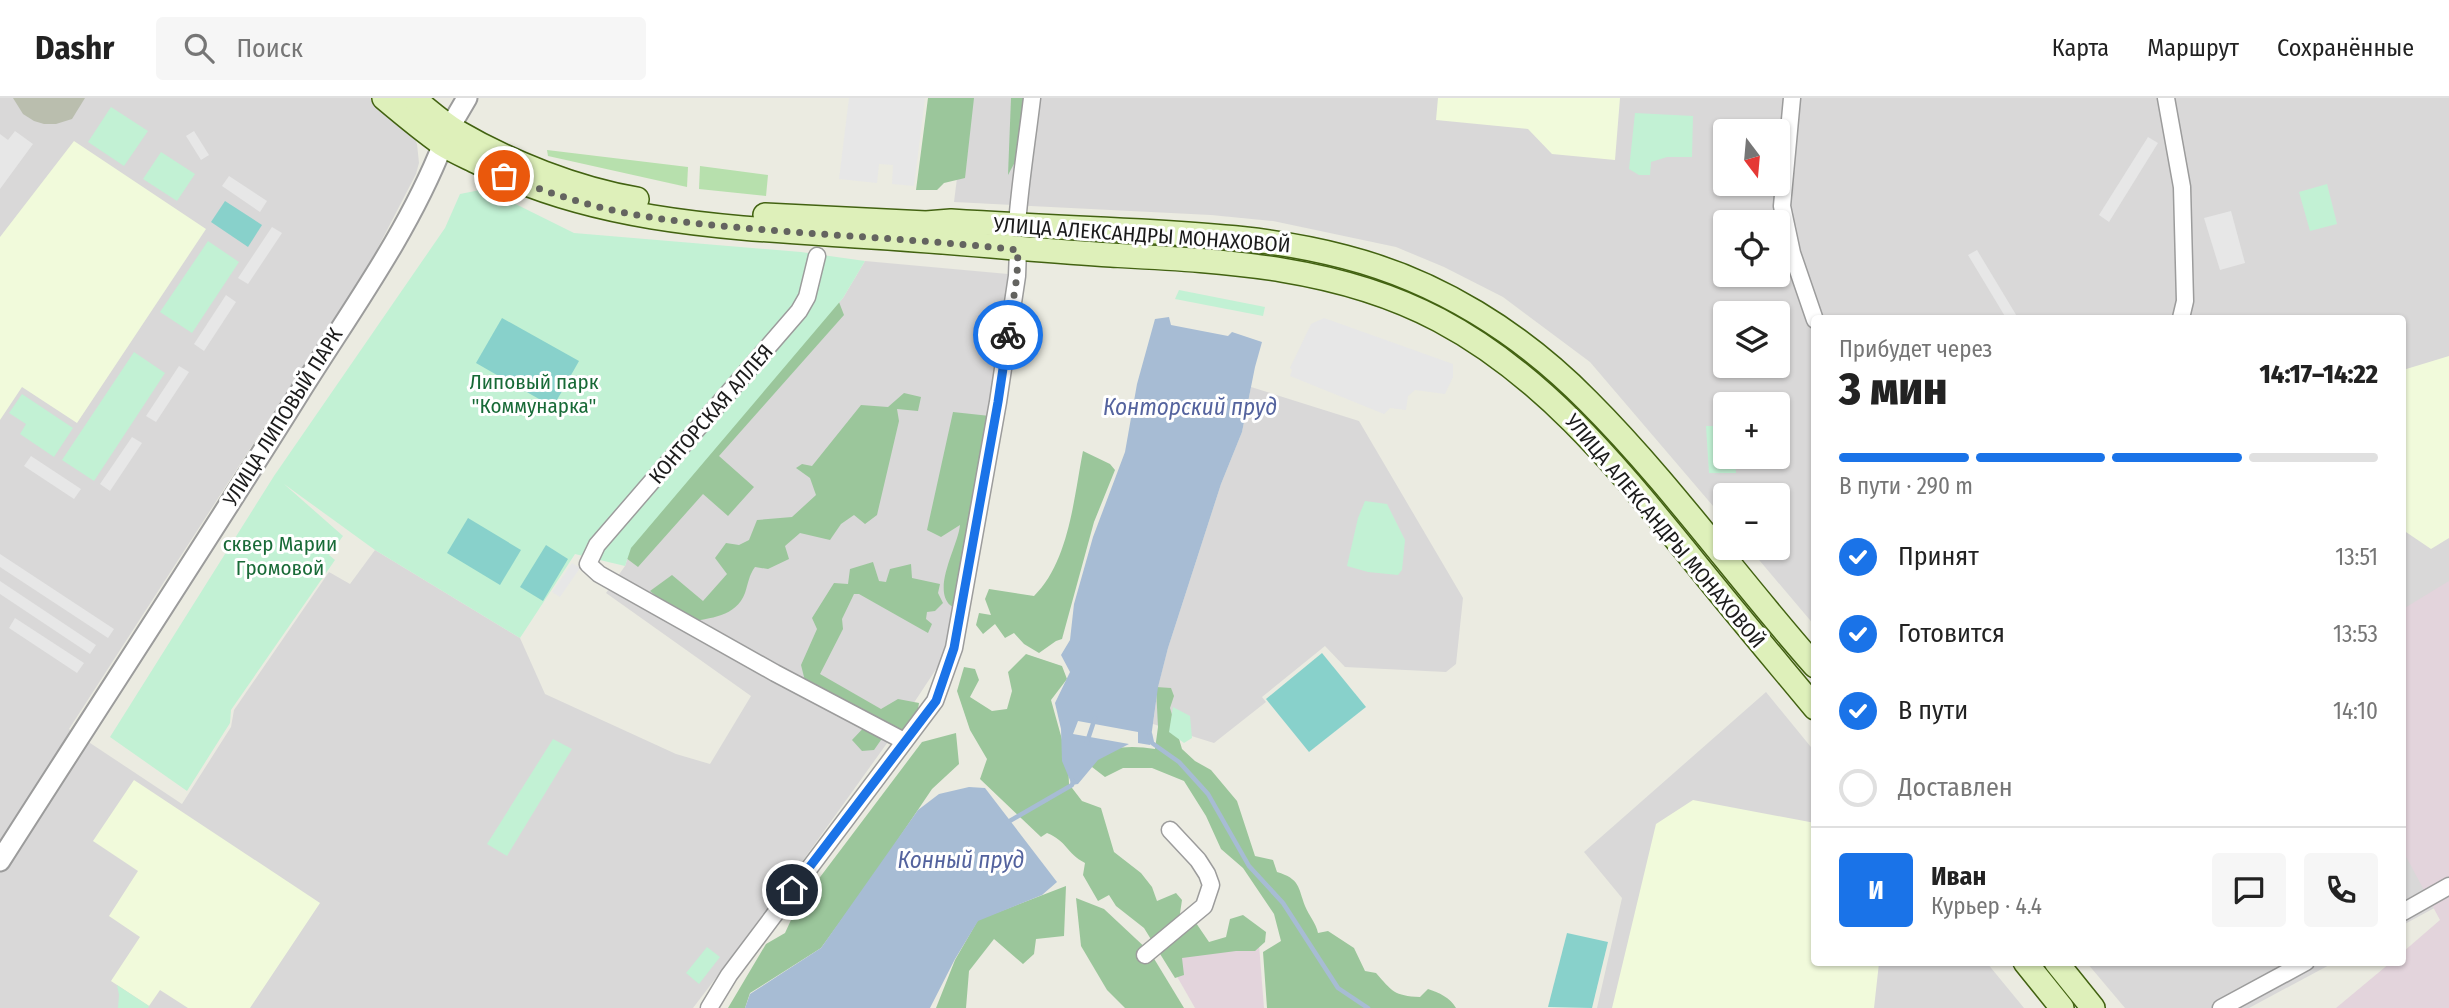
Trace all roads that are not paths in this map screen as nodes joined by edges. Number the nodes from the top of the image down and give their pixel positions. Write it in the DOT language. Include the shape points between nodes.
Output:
graph roads {
  1 [pos="384,98"];
  2 [pos="413,98"];
  3 [pos="467,98"];
  4 [pos="1032,98"];
  5 [pos="1791,98"];
  6 [pos="2166,98"];
  7 [pos="446,136"];
  8 [pos="1017,225"];
  9 [pos="1018,250"];
  10 [pos="817,256"];
  11 [pos="1813,315"];
  12 [pos="2182,315"];
  13 [pos="1811,662"];
  14 [pos="1811,669"];
  15 [pos="1791,679"];
  16 [pos="1811,703"];
  17 [pos="904,741"];
  18 [pos="1170,830"];
  19 [pos="0,861"];
  20 [pos="2449,886"];
  21 [pos="2406,910"];
  22 [pos="1145,955"];
  23 [pos="2028,966"];
  24 [pos="2059,966"];
  25 [pos="2299,966"];
  26 [pos="709,1008"];
  27 [pos="2062,1008"];
  28 [pos="2093,1008"];
  29 [pos="2221,1008"];
  1 -- 7 [label="main road, УЛИЦА АЛЕКСАНДРЫ МОНАХОВОЙ"];
  2 -- 7 [label="main road, УЛИЦА АЛЕКСАНДРЫ МОНАХОВОЙ"];
  3 -- 7 [label="street, УЛИЦА ЛИПОВЫЙ ПАРК"];
  4 -- 8 [label="street"];
  5 -- 11 [label="street" via="1782,206"];
  6 -- 12 [label="street" via="2182,187"];
  7 -- 8 [label="main road, УЛИЦА АЛЕКСАНДРЫ МОНАХОВОЙ" via="559,178 624,197 682,207 744,214"];
  7 -- 9 [label="main road, УЛИЦА АЛЕКСАНДРЫ МОНАХОВОЙ" via="504,176 620,212 743,229"];
  7 -- 19 [label="street, УЛИЦА ЛИПОВЫЙ ПАРК" via="410,216"];
  8 -- 13 [label="main road, УЛИЦА АЛЕКСАНДРЫ МОНАХОВОЙ" via="1193,234 1295,245 1380,268 1476,312 1534,352 1611,425"];
  9 -- 15 [label="main road, УЛИЦА АЛЕКСАНДРЫ МОНАХОВОЙ" via="1202,260 1290,270 1372,292 1455,329 1521,373 1596,444"];
  9 -- 17 [label="street" via="998,402 954,648 936,701"];
  10 -- 17 [label="street, КОНТОРСКАЯ АЛЛЕЯ" via="799,311 597,545 588,564 752,660"];
  14 -- 15 [label="street"];
  15 -- 16 [label="main road, УЛИЦА АЛЕКСАНДРЫ МОНАХОВОЙ"];
  17 -- 26 [label="street"];
  18 -- 22 [label="street" via="1198,860 1211,885 1204,906"];
  20 -- 21 [label="street"];
  23 -- 27 [label="main road"];
  24 -- 28 [label="main road"];
  25 -- 29 [label="street"];
}
